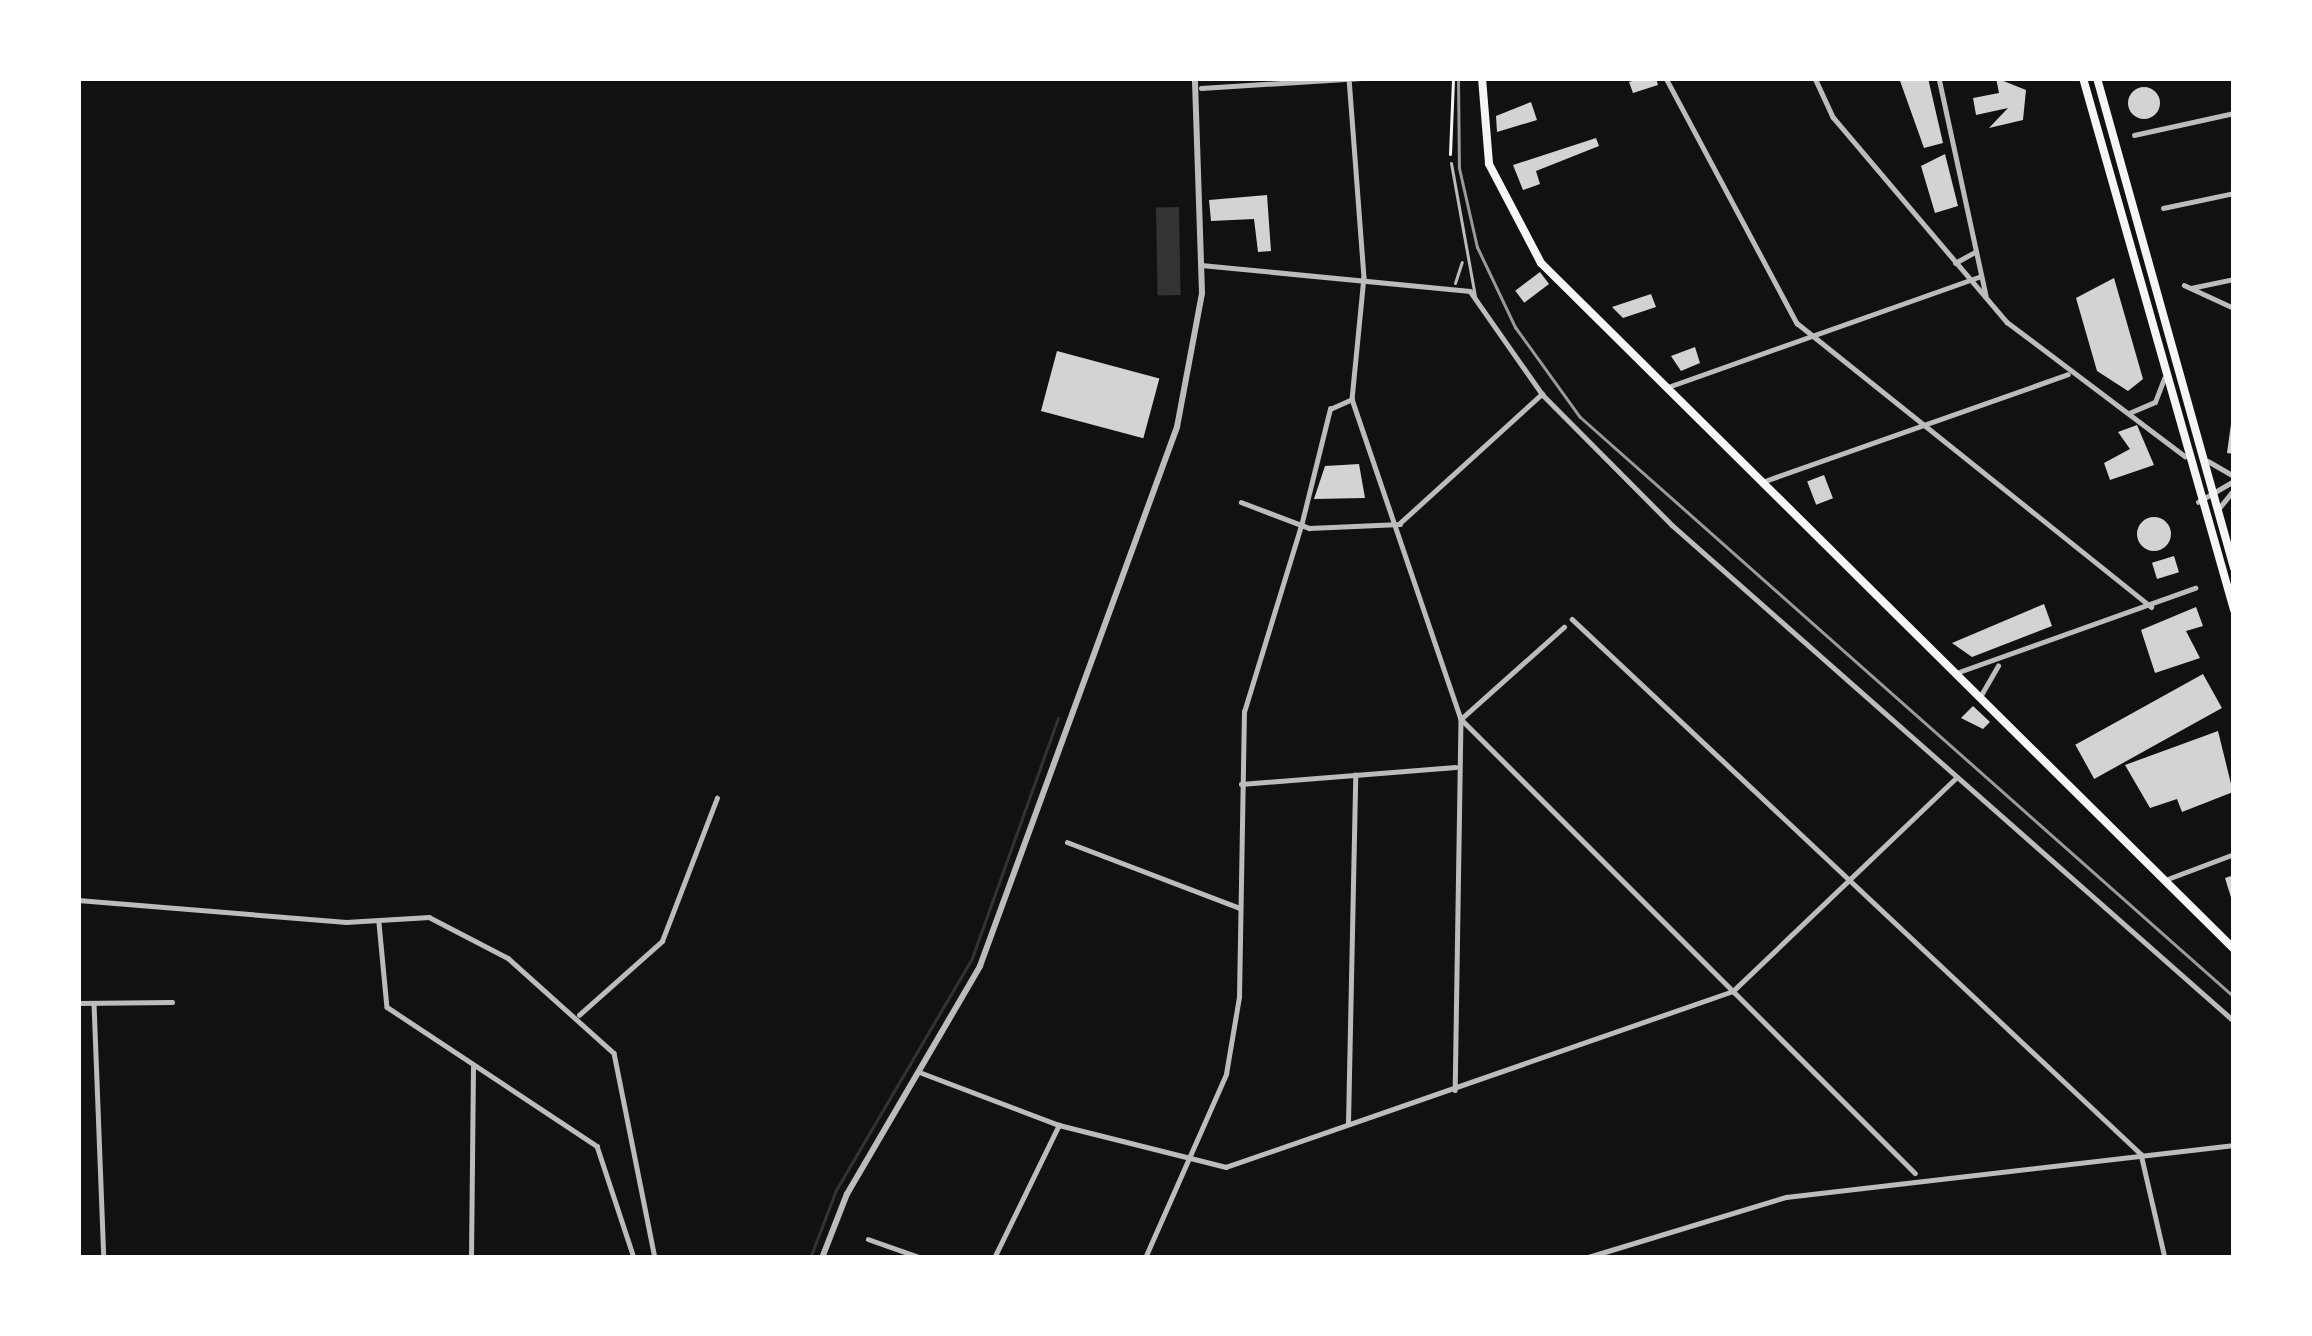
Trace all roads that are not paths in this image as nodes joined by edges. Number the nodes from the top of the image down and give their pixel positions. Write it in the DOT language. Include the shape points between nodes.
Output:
graph roads {
  1 [pos="1195,78"];
  2 [pos="1349,78"];
  3 [pos="1361,78"];
  4 [pos="1482,78"];
  5 [pos="1666,78"];
  6 [pos="1815,78"];
  7 [pos="1939,78"];
  8 [pos="2083,78"];
  9 [pos="2098,78"];
  10 [pos="1201,88"];
  11 [pos="2234,112"];
  12 [pos="2134,135"];
  13 [pos="1451,163"];
  14 [pos="2234,193"];
  15 [pos="2163,208"];
  16 [pos="1975,252"];
  17 [pos="1462,260"];
  18 [pos="1954,262"];
  19 [pos="1201,265"];
  20 [pos="1966,276"];
  21 [pos="1981,276"];
  22 [pos="1364,277"];
  23 [pos="2234,279"];
  24 [pos="1455,283"];
  25 [pos="1475,296"];
  26 [pos="1988,300"];
  27 [pos="2234,308"];
  28 [pos="1810,334"];
  29 [pos="2070,374"];
  30 [pos="2164,379"];
  31 [pos="1668,387"];
  32 [pos="1542,394"];
  33 [pos="1352,399"];
  34 [pos="2128,413"];
  35 [pos="1929,423"];
  36 [pos="2186,456"];
  37 [pos="2201,457"];
  38 [pos="1762,482"];
  39 [pos="2234,482"];
  40 [pos="2210,488"];
  41 [pos="1241,502"];
  42 [pos="2198,502"];
  43 [pos="2217,512"];
  44 [pos="1400,524"];
  45 [pos="1301,526"];
  46 [pos="2234,568"];
  47 [pos="2195,588"];
  48 [pos="2151,607"];
  49 [pos="2234,610"];
  50 [pos="1572,619"];
  51 [pos="1564,627"];
  52 [pos="1998,666"];
  53 [pos="1956,673"];
  54 [pos="1980,697"];
  55 [pos="1461,719"];
  56 [pos="1455,767"];
  57 [pos="1355,775"];
  58 [pos="1956,778"];
  59 [pos="1240,784"];
  60 [pos="717,798"];
  61 [pos="1067,842"];
  62 [pos="2234,854"];
  63 [pos="2165,880"];
  64 [pos="1849,882"];
  65 [pos="78,900"];
  66 [pos="1240,908"];
  67 [pos="379,921"];
  68 [pos="2234,949"];
  69 [pos="1733,991"];
  70 [pos="172,1002"];
  71 [pos="78,1003"];
  72 [pos="94,1003"];
  73 [pos="579,1015"];
  74 [pos="2234,1021"];
  75 [pos="473,1066"];
  76 [pos="922,1073"];
  77 [pos="1455,1090"];
  78 [pos="1348,1123"];
  79 [pos="1059,1125"];
  80 [pos="2234,1145"];
  81 [pos="2141,1154"];
  82 [pos="1193,1166"];
  83 [pos="1917,1174"];
  84 [pos="868,1239"];
  85 [pos="104,1258"];
  86 [pos="471,1258"];
  87 [pos="634,1258"];
  88 [pos="656,1258"];
  89 [pos="822,1258"];
  90 [pos="922,1258"];
  91 [pos="994,1258"];
  92 [pos="1145,1258"];
  93 [pos="1586,1258"];
  94 [pos="2165,1258"];
  1 -- 19 [label="street"];
  2 -- 3 [label="street"];
  2 -- 10 [label="street"];
  2 -- 22 [label="street"];
  4 -- 31 [label="main road" via="1489,164 1525,241"];
  5 -- 28 [label="street" via="1751,250"];
  6 -- 18 [label="street" via="1833,117"];
  7 -- 16 [label="street"];
  8 -- 30 [label="main road"];
  9 -- 37 [label="main road"];
  11 -- 12 [label="street"];
  13 -- 17 [label="lane"];
  14 -- 15 [label="street"];
  16 -- 18 [label="street"];
  16 -- 21 [label="street"];
  17 -- 24 [label="lane"];
  17 -- 25 [label="lane"];
  18 -- 20 [label="street"];
  19 -- 22 [label="street"];
  19 -- 76 [label="street" via="1177,427 998,923"];
  20 -- 21 [label="street"];
  20 -- 26 [label="street"];
  20 -- 28 [label="street"];
  21 -- 26 [label="street"];
  22 -- 24 [label="street"];
  22 -- 33 [label="street"];
  23 -- 27 [label="street" via="2188,286"];
  24 -- 25 [label="street"];
  25 -- 32 [label="street"];
  26 -- 29 [label="street"];
  28 -- 31 [label="street"];
  28 -- 35 [label="street"];
  29 -- 34 [label="street"];
  29 -- 35 [label="street"];
  30 -- 34 [label="street" via="2155,402"];
  30 -- 36 [label="main road"];
  31 -- 38 [label="main road"];
  32 -- 44 [label="street"];
  32 -- 58 [label="street"];
  33 -- 44 [label="street"];
  33 -- 45 [label="street" via="1330,410"];
  34 -- 36 [label="street"];
  35 -- 38 [label="street"];
  35 -- 48 [label="street"];
  36 -- 42 [label="main road"];
  37 -- 39 [label="street"];
  37 -- 40 [label="main road"];
  38 -- 53 [label="main road"];
  39 -- 40 [label="street"];
  39 -- 43 [label="street"];
  40 -- 42 [label="street"];
  40 -- 43 [label="main road"];
  41 -- 45 [label="street"];
  42 -- 49 [label="main road"];
  43 -- 46 [label="main road"];
  44 -- 45 [label="street"];
  44 -- 55 [label="street"];
  45 -- 59 [label="street" via="1244,712"];
  47 -- 48 [label="street"];
  48 -- 52 [label="street"];
  50 -- 64 [label="street"];
  51 -- 55 [label="street"];
  52 -- 53 [label="street"];
  52 -- 54 [label="street"];
  53 -- 54 [label="main road"];
  54 -- 63 [label="main road"];
  55 -- 56 [label="street"];
  55 -- 69 [label="street"];
  56 -- 57 [label="street"];
  56 -- 77 [label="street"];
  57 -- 59 [label="street"];
  57 -- 78 [label="street"];
  58 -- 64 [label="street"];
  58 -- 74 [label="street"];
  59 -- 66 [label="street"];
  60 -- 73 [label="street" via="662,941"];
  61 -- 66 [label="street"];
  62 -- 63 [label="street"];
  63 -- 68 [label="main road"];
  64 -- 69 [label="street"];
  64 -- 81 [label="street"];
  65 -- 67 [label="street"];
  66 -- 82 [label="street" via="1226,1074"];
  67 -- 73 [label="street" via="447,923"];
  67 -- 75 [label="street" via="387,1006"];
  69 -- 77 [label="street"];
  69 -- 83 [label="street"];
  70 -- 72 [label="street"];
  71 -- 72 [label="street"];
  72 -- 85 [label="street"];
  73 -- 88 [label="street" via="614,1053"];
  75 -- 86 [label="street"];
  75 -- 87 [label="street" via="605,1154"];
  76 -- 79 [label="street"];
  76 -- 89 [label="street" via="847,1194"];
  77 -- 78 [label="street"];
  78 -- 82 [label="street" via="1226,1167"];
  79 -- 82 [label="street"];
  79 -- 91 [label="street"];
  80 -- 81 [label="street"];
  81 -- 83 [label="street"];
  81 -- 94 [label="street"];
  82 -- 92 [label="street"];
  83 -- 93 [label="street" via="1755,1202"];
  84 -- 90 [label="street"];
}
